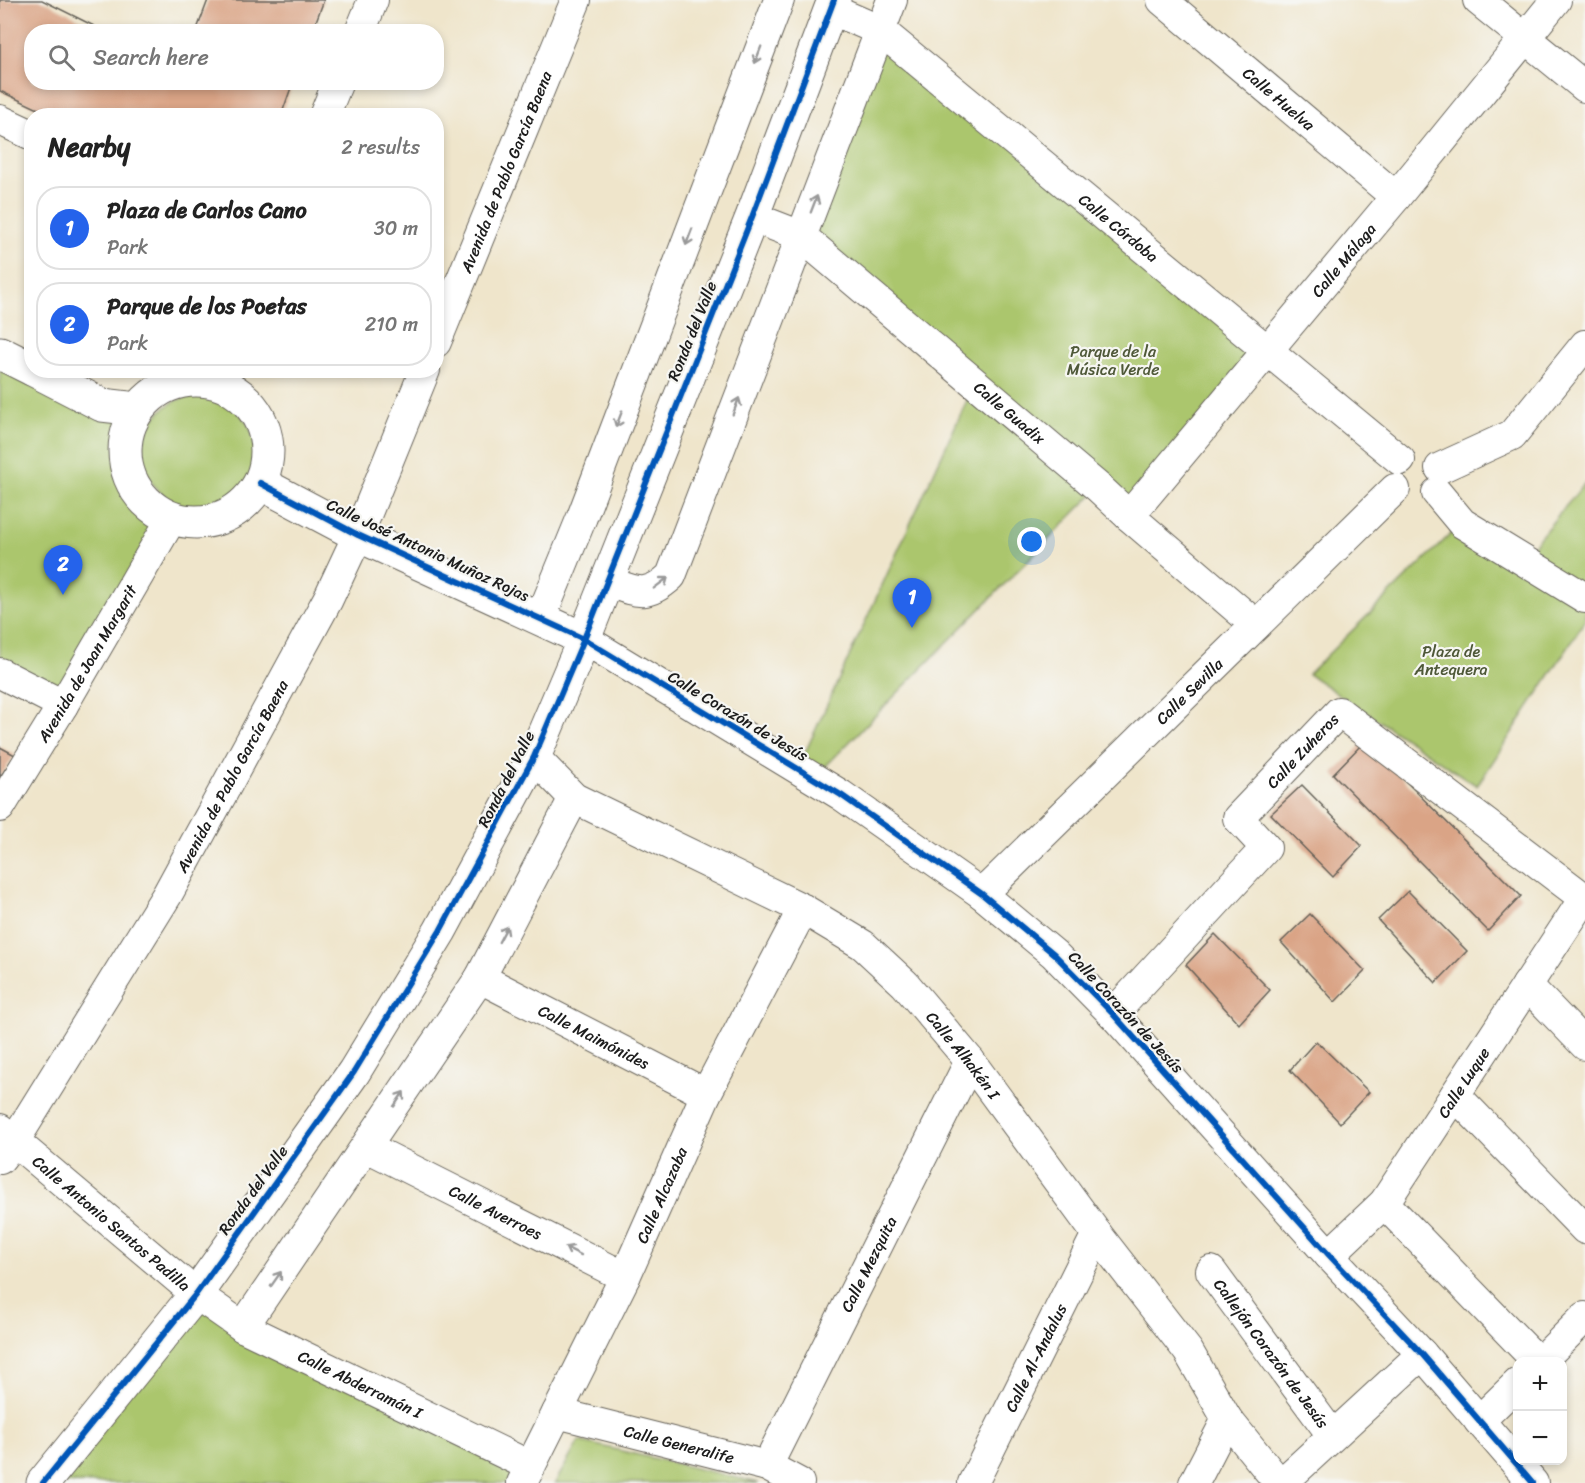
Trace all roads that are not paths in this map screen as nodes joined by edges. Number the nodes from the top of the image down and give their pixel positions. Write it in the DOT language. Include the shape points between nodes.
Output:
graph roads {
  1 [pos="373,0"];
  2 [pos="576,0"];
  3 [pos="779,0"];
  4 [pos="892,0"];
  5 [pos="1162,0"];
  6 [pos="1478,0"];
  7 [pos="1556,0"];
  8 [pos="832,5"];
  9 [pos="363,24"];
  10 [pos="881,31"];
  11 [pos="1524,38"];
  12 [pos="1585,87"];
  13 [pos="335,90"];
  14 [pos="327,108"];
  15 [pos="0,120"];
  16 [pos="24,131"];
  17 [pos="1395,197"];
  18 [pos="752,217"];
  19 [pos="801,236"];
  20 [pos="444,322"];
  21 [pos="1585,345"];
  22 [pos="1268,349"];
  23 [pos="0,353"];
  24 [pos="24,365"];
  25 [pos="49,378"];
  26 [pos="197,378"];
  27 [pos="216,378"];
  28 [pos="422,378"];
  29 [pos="132,421"];
  30 [pos="1400,460"];
  31 [pos="1438,480"];
  32 [pos="260,483"];
  33 [pos="1395,489"];
  34 [pos="1129,516"];
  35 [pos="172,518"];
  36 [pos="358,535"];
  37 [pos="607,581"];
  38 [pos="1585,598"];
  39 [pos="541,617"];
  40 [pos="1256,625"];
  41 [pos="584,639"];
  42 [pos="0,673"];
  43 [pos="63,705"];
  44 [pos="534,757"];
  45 [pos="574,798"];
  46 [pos="0,807"];
  47 [pos="982,894"];
  48 [pos="1585,897"];
  49 [pos="803,909"];
  50 [pos="480,978"];
  51 [pos="1527,985"];
  52 [pos="1113,1014"];
  53 [pos="1585,1045"];
  54 [pos="970,1061"];
  55 [pos="706,1094"];
  56 [pos="1455,1095"];
  57 [pos="5,1143"];
  58 [pos="367,1147"];
  59 [pos="1384,1203"];
  60 [pos="1585,1229"];
  61 [pos="1097,1234"];
  62 [pos="1329,1255"];
  63 [pos="1211,1271"];
  64 [pos="625,1277"];
  65 [pos="196,1293"];
  66 [pos="1585,1317"];
  67 [pos="243,1327"];
  68 [pos="1422,1354"];
  69 [pos="1534,1357"];
  70 [pos="1544,1357"];
  71 [pos="1513,1388"];
  72 [pos="557,1413"];
  73 [pos="1227,1419"];
  74 [pos="1479,1421"];
  75 [pos="1332,1435"];
  76 [pos="767,1466"];
  77 [pos="526,1475"];
  78 [pos="43,1483"];
  79 [pos="799,1483"];
  80 [pos="973,1483"];
  81 [pos="1194,1483"];
  82 [pos="1280,1483"];
  83 [pos="1533,1483"];
  1 -- 9 [label="street"];
  2 -- 20 [label="street, Avenida de Pablo García Baena"];
  3 -- 39 [label="street, one-way"];
  4 -- 10 [label="street"];
  5 -- 17 [label="street, Calle Huelva"];
  6 -- 11 [label="street"];
  7 -- 11 [label="street, Calle Málaga"];
  8 -- 10 [label="street, Calle Córdoba"];
  8 -- 18 [label="street, Ronda del Valle"];
  19 -- 10 [label="street, one-way"];
  10 -- 22 [label="street, Calle Córdoba"];
  11 -- 12 [label="street"];
  11 -- 17 [label="street, Calle Málaga"];
  13 -- 14 [label="street"];
  15 -- 16 [label="street"];
  17 -- 22 [label="street, Calle Málaga"];
  18 -- 19 [label="street, Calle Guadix"];
  18 -- 37 [label="street, Ronda del Valle"];
  19 -- 34 [label="street, Calle Guadix"];
  37 -- 19 [label="street, one-way" via="639,593 657,589 671,576"];
  21 -- 31 [label="street" via="1512,435"];
  22 -- 30 [label="street, Calle Córdoba"];
  22 -- 34 [label="street, Calle Málaga"];
  23 -- 24 [label="street"];
  25 -- 29 [label="street"];
  26 -- 29 [label="street" via="168,385 150,396"];
  27 -- 32 [label="street" via="248,402 261,420 267,440 267,462"];
  28 -- 36 [label="street, Avenida de Pablo García Baena"];
  29 -- 35 [label="street" via="124,453 128,474 138,493 153,508"];
  30 -- 31 [label="street" via="1414,453 1429,457"];
  30 -- 33 [label="street" via="1393,473"];
  31 -- 33 [label="street" via="1423,502 1400,496"];
  31 -- 38 [label="street" via="1462,523"];
  32 -- 35 [label="street" via="232,513 213,521"];
  32 -- 36 [label="street, Calle José Antonio Muñoz Rojas"];
  33 -- 40 [label="street, Calle Sevilla"];
  34 -- 40 [label="street, Calle Guadix"];
  35 -- 43 [label="street, Avenida de Joan Margarit"];
  36 -- 39 [label="street, Calle José Antonio Muñoz Rojas"];
  36 -- 57 [label="street, Avenida de Pablo García Baena" via="328,599 167,895"];
  37 -- 41 [label="street, Ronda del Valle"];
  39 -- 41 [label="street, Calle José Antonio Muñoz Rojas"];
  40 -- 47 [label="street, Calle Sevilla"];
  41 -- 44 [label="street, Ronda del Valle"];
  41 -- 47 [label="street, Calle Corazón de Jesús" via="841,795"];
  42 -- 43 [label="street"];
  43 -- 46 [label="street, Avenida de Joan Margarit"];
  44 -- 45 [label="street, Calle Alhakén I"];
  44 -- 65 [label="street, Ronda del Valle" via="440,931 354,1072"];
  45 -- 49 [label="street, Calle Alhakén I"];
  50 -- 45 [label="street, one-way"];
  47 -- 52 [label="street, Calle Corazón de Jesús" via="1054,954"];
  48 -- 51 [label="street, Calle Luque"];
  48 -- 52 [label="street, Calle Zuheros" via="1339,712 1238,818 1266,848"];
  49 -- 54 [label="street, Calle Alhakén I" via="863,945 905,984"];
  49 -- 55 [label="street, Calle Alcazaba"];
  50 -- 55 [label="street, Calle Maimónides"];
  58 -- 50 [label="street, one-way"];
  51 -- 53 [label="street"];
  51 -- 56 [label="street, Calle Luque"];
  52 -- 62 [label="street, Calle Corazón de Jesús"];
  54 -- 61 [label="street, Calle Alhakén I"];
  54 -- 76 [label="street, Calle Mezquita"];
  55 -- 64 [label="street, Calle Alcazaba"];
  56 -- 59 [label="street, Calle Luque"];
  56 -- 60 [label="street"];
  57 -- 65 [label="street, Calle Antonio Santos Padilla"];
  64 -- 58 [label="street, Calle Averroes, one-way"];
  67 -- 58 [label="street, one-way"];
  59 -- 62 [label="street, Calle Luque"];
  59 -- 69 [label="street"];
  61 -- 73 [label="street, Calle Alhakén I" via="1188,1351"];
  61 -- 80 [label="street, Calle Al-Andalus"];
  62 -- 68 [label="street, Calle Corazón de Jesús"];
  63 -- 75 [label="street, Callejón Corazón de Jesús"];
  64 -- 72 [label="street, Calle Alcazaba"];
  65 -- 67 [label="street, Calle Abderramán I"];
  65 -- 78 [label="street, Ronda del Valle"];
  66 -- 70 [label="street"];
  67 -- 77 [label="street, Calle Abderramán I"];
  68 -- 74 [label="street, Calle Corazón de Jesús"];
  68 -- 75 [label="street"];
  71 -- 74 [label="street"];
  72 -- 76 [label="street, Calle Generalife"];
  72 -- 77 [label="street, Calle Alcazaba"];
  73 -- 81 [label="street"];
  73 -- 82 [label="street, Calle Alhakén I"];
  74 -- 83 [label="street, Calle Corazón de Jesús"];
  75 -- 82 [label="street"];
  76 -- 79 [label="street, Calle Generalife"];
}
